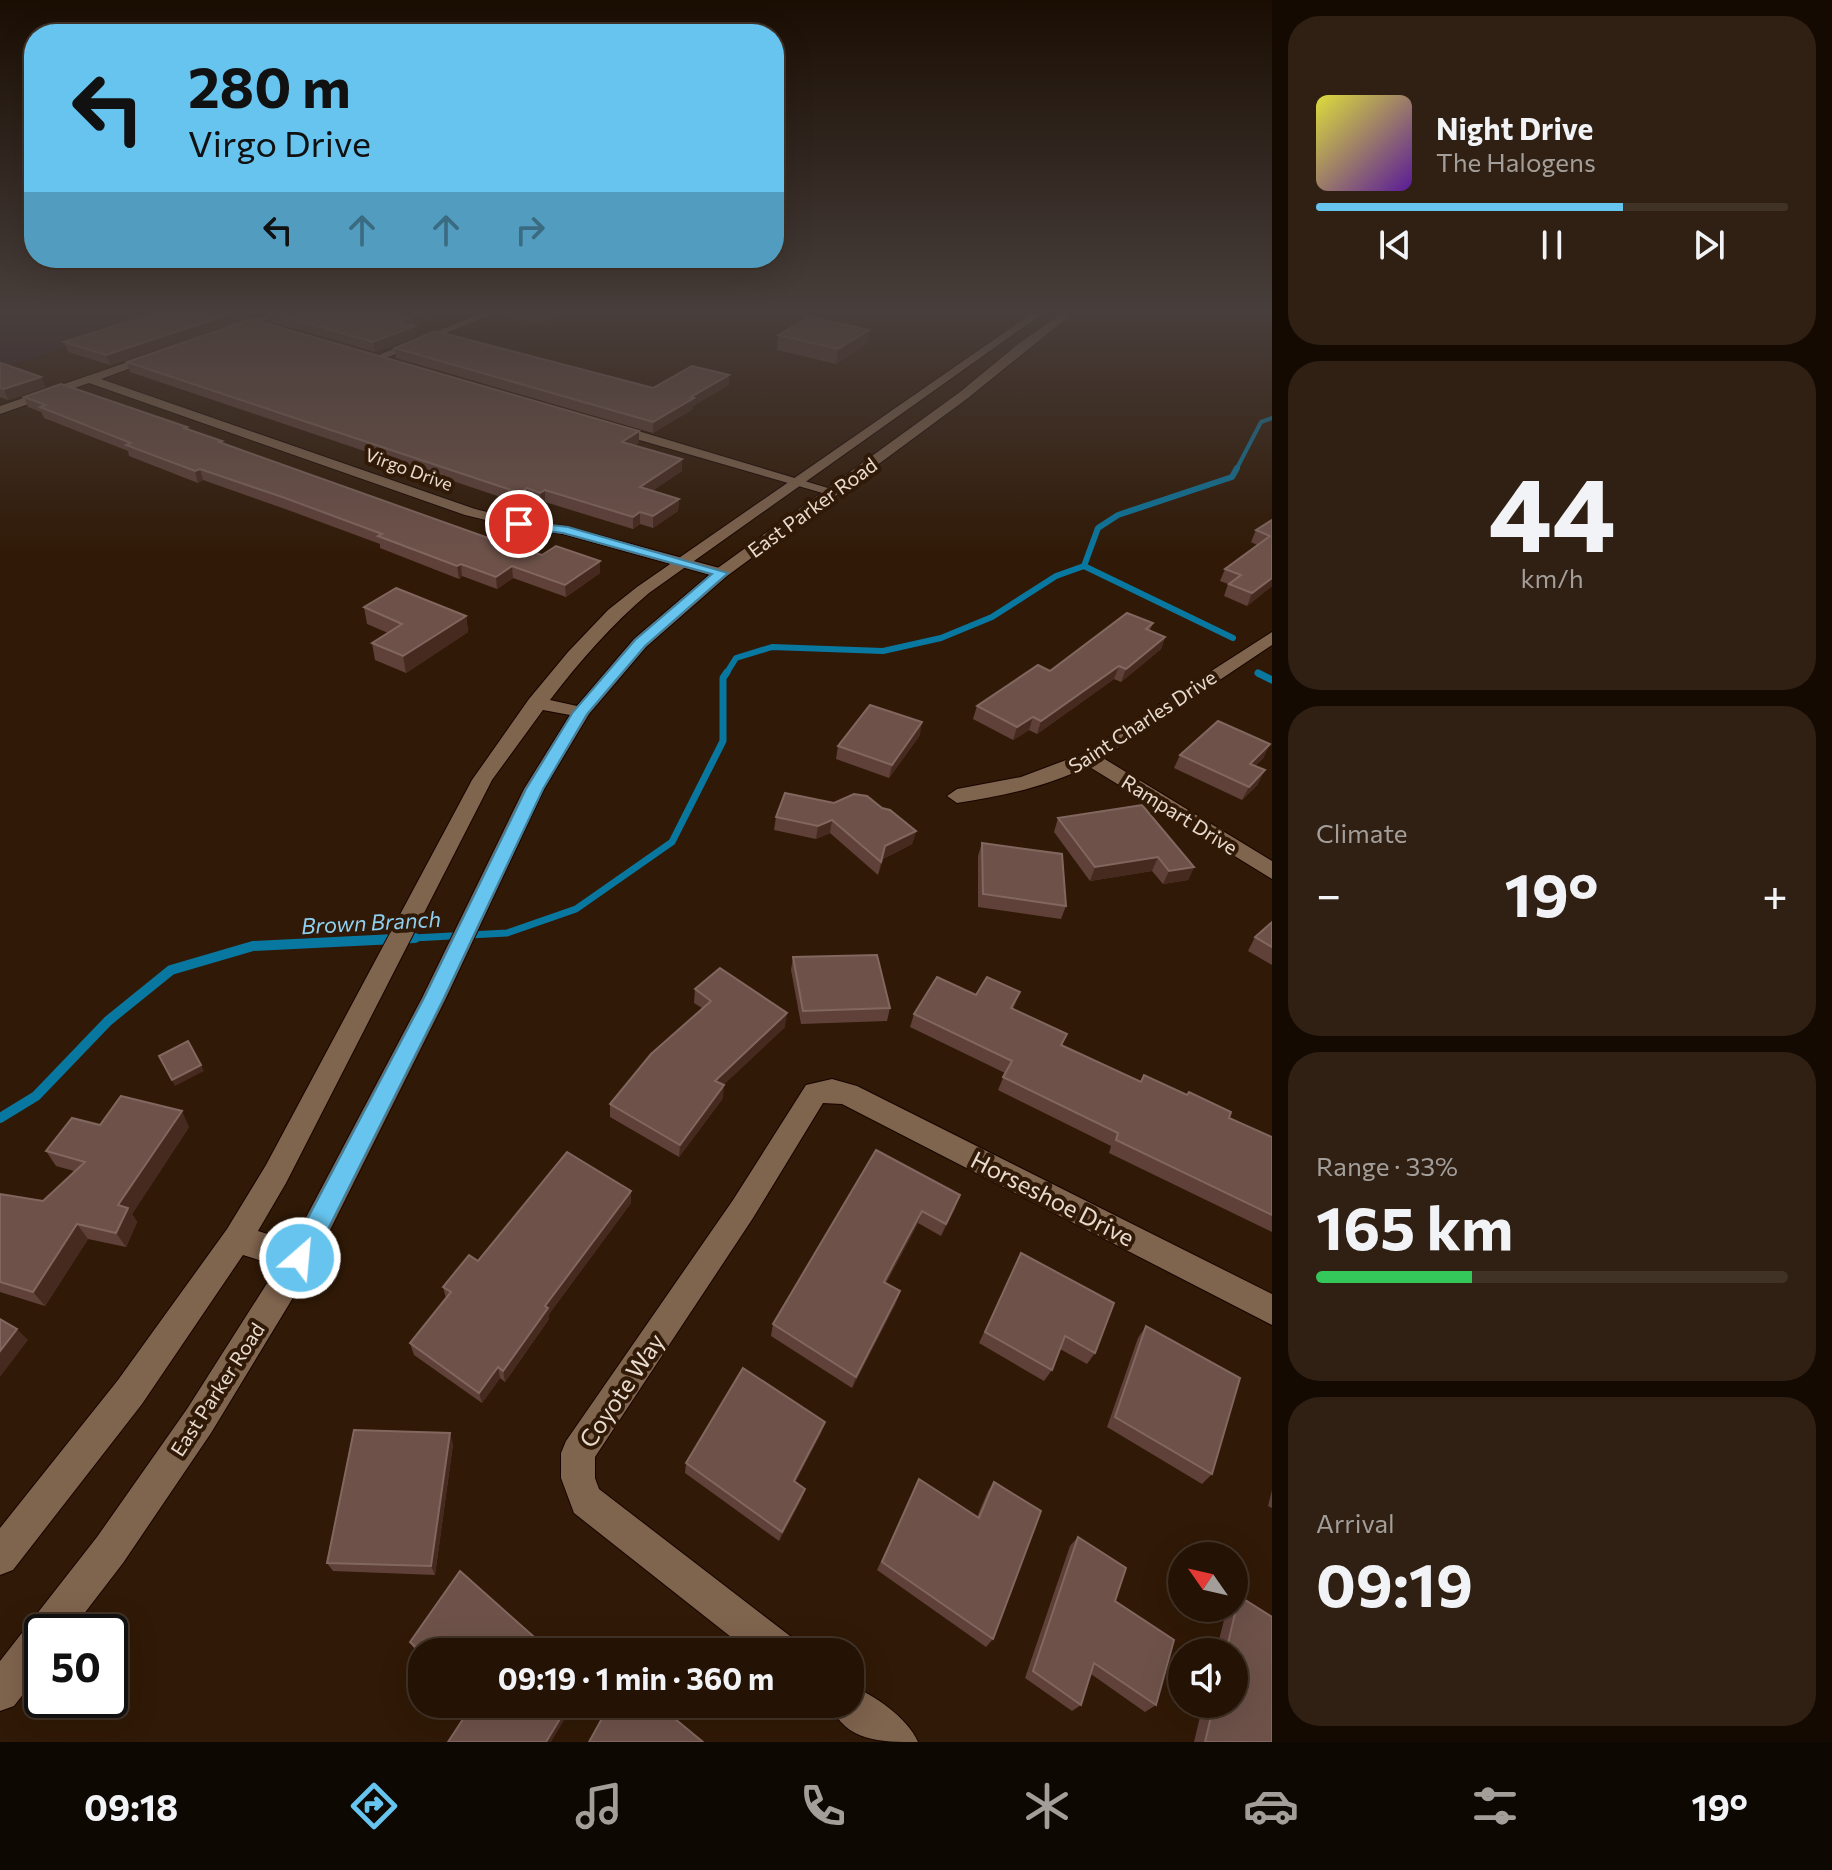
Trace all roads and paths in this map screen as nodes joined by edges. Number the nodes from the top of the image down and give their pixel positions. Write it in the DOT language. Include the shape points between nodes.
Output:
graph roads {
  1 [pos="43,395"];
  2 [pos="137,395"];
  3 [pos="922,395"];
  4 [pos="964,395"];
  5 [pos="0,410"];
  6 [pos="900,410"];
  7 [pos="933,419"];
  8 [pos="603,424"];
  9 [pos="860,438"];
  10 [pos="893,448"];
  11 [pos="798,482"];
  12 [pos="831,491"];
  13 [pos="682,560"];
  14 [pos="721,573"];
  15 [pos="1272,637"];
  16 [pos="536,703"];
  17 [pos="581,712"];
  18 [pos="1089,758"];
  19 [pos="957,796"];
  20 [pos="1272,871"];
  21 [pos="832,1090"];
  22 [pos="237,1239"];
  23 [pos="300,1258"];
  24 [pos="1272,1310"];
  25 [pos="0,1557"];
  26 [pos="61,1614"];
  27 [pos="763,1638"];
  28 [pos="24,1662"];
  29 [pos="0,1692"];
  30 [pos="864,1716"];
  31 [pos="898,1742"];
  1 -- 5 [label="main road"];
  2 -- 13 [label="main road, Virgo Drive" via="470,512"];
  3 -- 6 [label="main road, East Parker Road"];
  4 -- 7 [label="main road, East Parker Road"];
  6 -- 7 [label="main road"];
  6 -- 9 [label="main road, East Parker Road"];
  7 -- 10 [label="main road, East Parker Road"];
  8 -- 11 [label="main road"];
  9 -- 10 [label="main road"];
  9 -- 11 [label="main road, East Parker Road"];
  10 -- 12 [label="main road, East Parker Road"];
  11 -- 12 [label="main road"];
  11 -- 13 [label="main road, East Parker Road"];
  12 -- 14 [label="main road, East Parker Road"];
  13 -- 14 [label="main road, Virgo Drive"];
  13 -- 16 [label="main road, East Parker Road" via="598,629"];
  14 -- 17 [label="main road, East Parker Road" via="640,643"];
  15 -- 18 [label="main road, Saint Charles Drive"];
  16 -- 17 [label="main road"];
  16 -- 22 [label="main road, East Parker Road" via="482,780"];
  17 -- 23 [label="main road, East Parker Road" via="534,789"];
  18 -- 19 [label="main road, Saint Charles Drive" via="1016,788"];
  18 -- 20 [label="main road, Rampart Drive"];
  21 -- 24 [label="main road, Horseshoe Drive"];
  21 -- 27 [label="main road, Coyote Way" via="815,1093 578,1453 578,1478 586,1501"];
  22 -- 23 [label="main road"];
  22 -- 25 [label="main road, East Parker Road" via="130,1392"];
  23 -- 26 [label="main road, East Parker Road" via="199,1421"];
  28 -- 29 [label="main road"];
  30 -- 31 [label="main road"];
}
